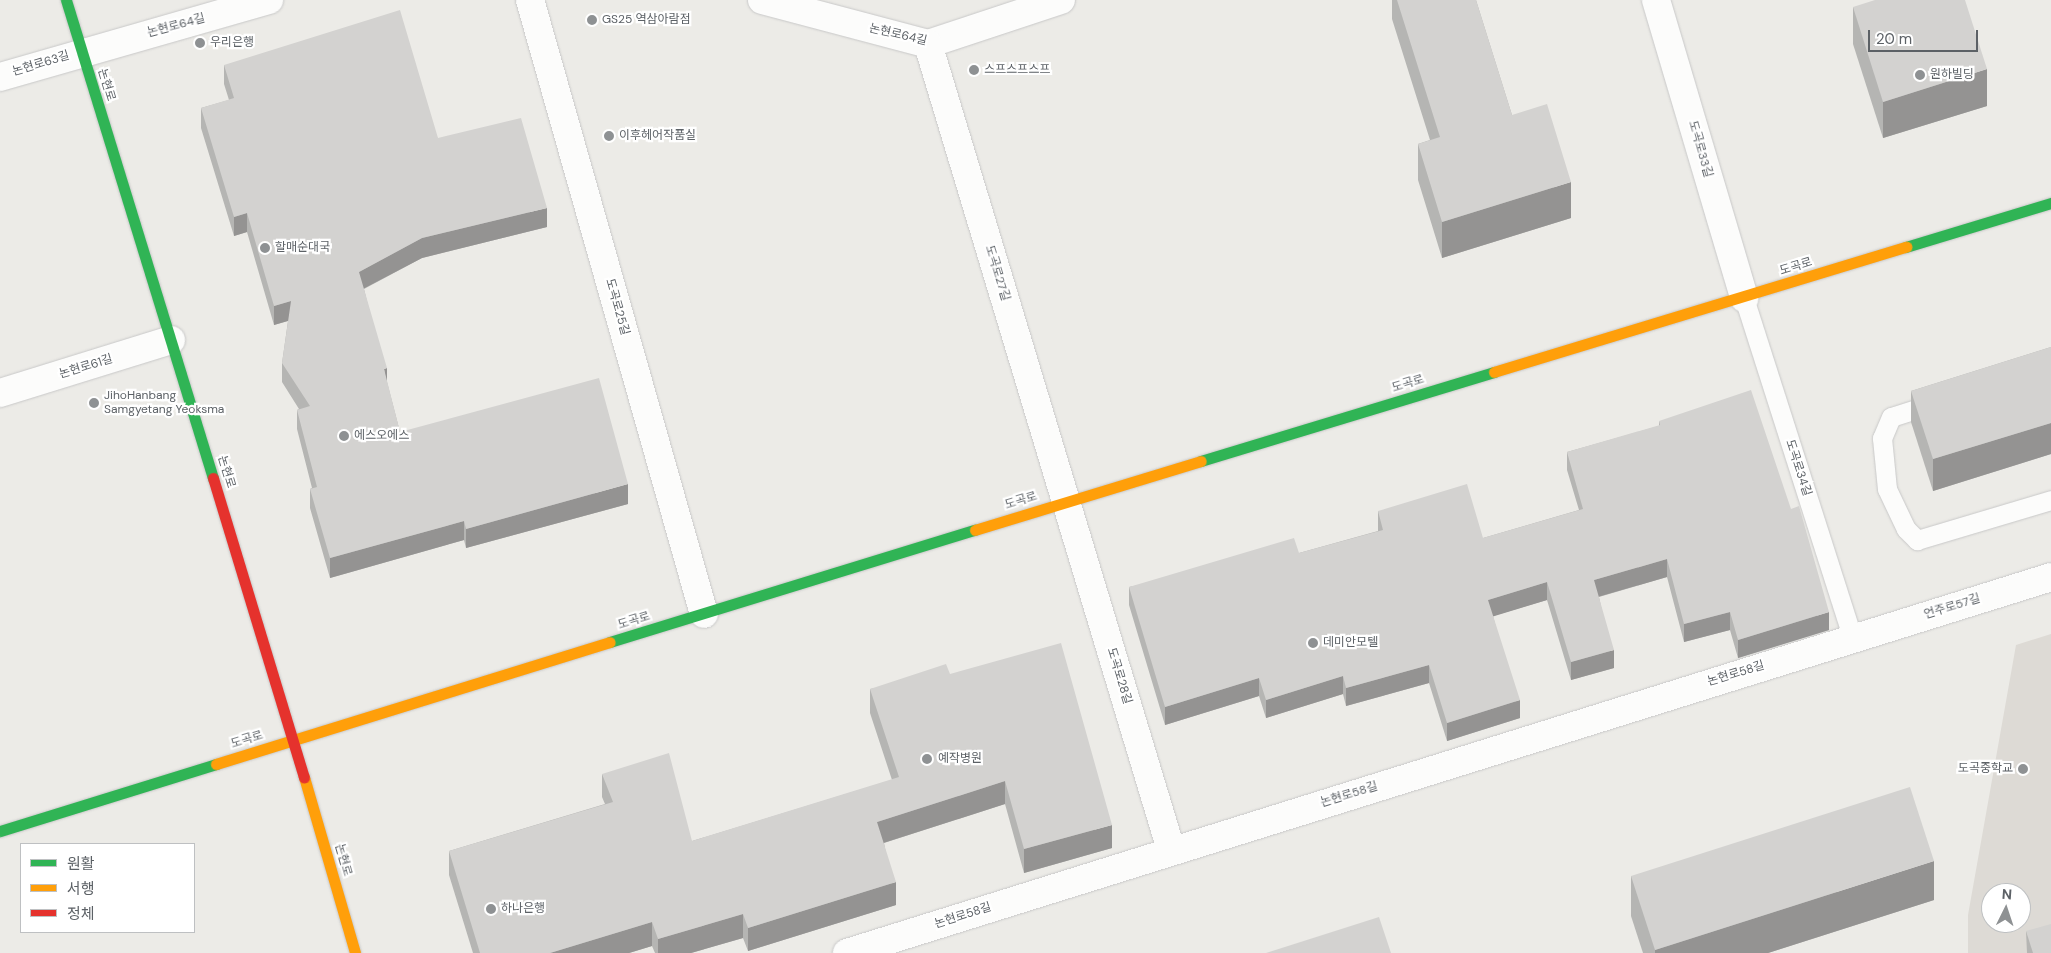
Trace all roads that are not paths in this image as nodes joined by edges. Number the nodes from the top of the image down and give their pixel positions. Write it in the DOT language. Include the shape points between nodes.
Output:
graph roads {
  1 [pos="66,0"];
  2 [pos="269,0"];
  3 [pos="530,0"];
  4 [pos="762,0"];
  5 [pos="1061,0"];
  6 [pos="1656,0"];
  7 [pos="928,44"];
  8 [pos="82,52"];
  9 [pos="0,77"];
  10 [pos="2051,203"];
  11 [pos="1744,298"];
  12 [pos="171,340"];
  13 [pos="0,393"];
  14 [pos="1957,396"];
  15 [pos="2051,500"];
  16 [pos="1067,501"];
  17 [pos="2051,578"];
  18 [pos="704,614"];
  19 [pos="1852,638"];
  20 [pos="294,740"];
  21 [pos="0,830"];
  22 [pos="1171,850"];
  23 [pos="355,953"];
  24 [pos="847,953"];
  1 -- 8 [label="main road, 논현로"];
  2 -- 8 [label="street, 논현로64길"];
  3 -- 18 [label="street, 도곡로25길"];
  4 -- 7 [label="street, 논현로64길"];
  5 -- 7 [label="street, 논현로64길"];
  6 -- 11 [label="street, 도곡로33길"];
  7 -- 16 [label="street, 도곡로27길"];
  8 -- 9 [label="street, 논현로63길"];
  8 -- 12 [label="main road, 논현로"];
  10 -- 11 [label="main road, 도곡로"];
  11 -- 16 [label="main road, 도곡로"];
  11 -- 19 [label="lane, 도곡로34길"];
  12 -- 13 [label="street, 논현로61길"];
  12 -- 20 [label="main road, 논현로"];
  14 -- 15 [label="lane" via="1891,417 1884,429 1887,489 1906,529 1917,540"];
  16 -- 18 [label="main road, 도곡로"];
  16 -- 22 [label="street, 도곡로28길"];
  17 -- 19 [label="street, 언주로57길"];
  18 -- 20 [label="main road, 도곡로"];
  19 -- 22 [label="street, 논현로58길"];
  20 -- 21 [label="main road, 도곡로"];
  20 -- 23 [label="main road, 논현로"];
  22 -- 24 [label="street, 논현로58길"];
}
